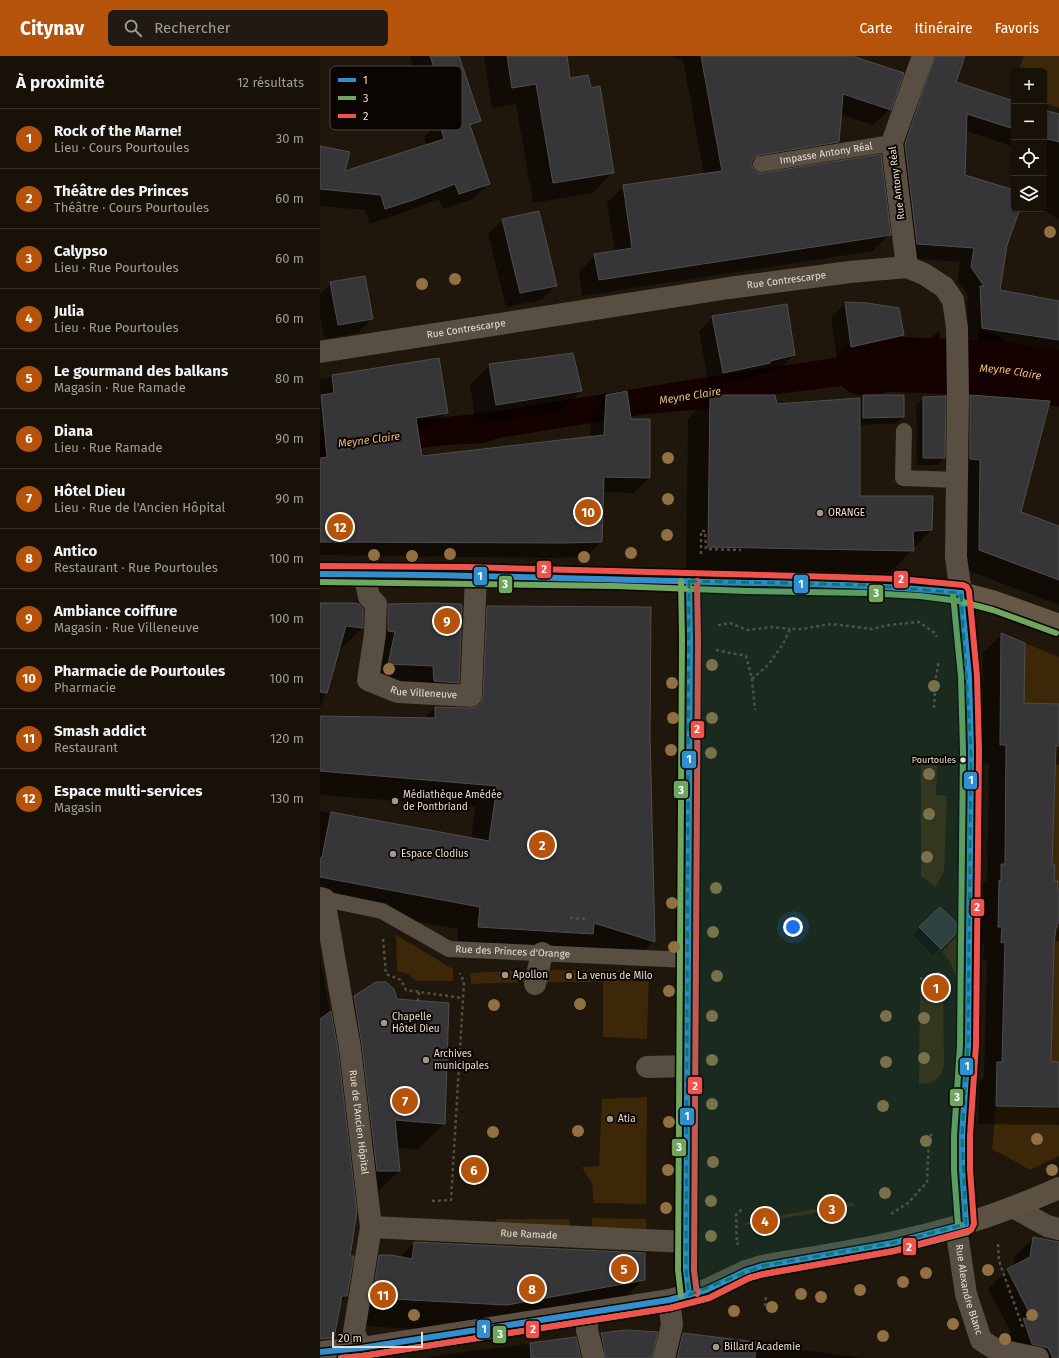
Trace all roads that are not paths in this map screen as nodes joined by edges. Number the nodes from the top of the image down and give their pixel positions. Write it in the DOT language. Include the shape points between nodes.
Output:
graph roads {
  1 [pos="923,56"];
  2 [pos="892,143"];
  3 [pos="761,164"];
  4 [pos="908,267"];
  5 [pos="320,352"];
  6 [pos="904,431"];
  7 [pos="958,480"];
  8 [pos="320,574"];
  9 [pos="364,574"];
  10 [pos="476,576"];
  11 [pos="689,582"];
  12 [pos="961,593"];
  13 [pos="1059,625"];
  14 [pos="322,899"];
  15 [pos="542,953"];
  16 [pos="688,960"];
  17 [pos="534,984"];
  18 [pos="687,1066"];
  19 [pos="647,1067"];
  20 [pos="1059,1188"];
  21 [pos="1013,1207"];
  22 [pos="961,1225"];
  23 [pos="371,1227"];
  24 [pos="1059,1229"];
  25 [pos="686,1242"];
  26 [pos="689,1295"];
  27 [pos="669,1300"];
  28 [pos="587,1313"];
  29 [pos="320,1352"];
  30 [pos="363,1353"];
  31 [pos="594,1358"];
  32 [pos="664,1358"];
  33 [pos="1037,1358"];
  1 -- 2 [label="street, Rue Antony Réal"];
  2 -- 3 [label="lane, Impasse Antony Réal"];
  2 -- 4 [label="street, Rue Antony Réal"];
  4 -- 5 [label="street, Rue Contrescarpe" via="730,288"];
  4 -- 7 [label="street, Rue Contrescarpe" via="944,287 953,300 957,328"];
  6 -- 7 [label="lane" via="903,478"];
  7 -- 12 [label="street, Rue Contrescarpe" via="956,556"];
  8 -- 9 [label="main road"];
  9 -- 10 [label="main road"];
  9 -- 10 [label="street, Rue Villeneuve" via="369,597 376,604 368,680 398,692 471,696"];
  10 -- 11 [label="main road"];
  11 -- 12 [label="main road" via="866,585"];
  11 -- 16 [label="street"];
  12 -- 13 [label="main road"];
  12 -- 22 [label="street, Rue Alexandre Blanc" via="971,750 968,1045 962,1136"];
  14 -- 15 [label="lane, Rue des Princes d'Orange" via="382,911 449,949"];
  14 -- 23 [label="street, Rue de l'Ancien Hôpital" via="350,1048"];
  15 -- 16 [label="lane, Rue des Princes d'Orange"];
  15 -- 17 [label="street"];
  16 -- 18 [label="street"];
  18 -- 19 [label="street"];
  18 -- 25 [label="street"];
  20 -- 21 [label="main road"];
  21 -- 22 [label="main road"];
  21 -- 24 [label="street" via="1047,1226"];
  22 -- 26 [label="main road" via="893,1243 746,1270 706,1290"];
  22 -- 33 [label="street, Rue Alexandre Blanc" via="966,1294 981,1340 996,1349"];
  23 -- 25 [label="street, Rue Ramade"];
  23 -- 30 [label="street, Rue de l'Ancien Hôpital" via="354,1332"];
  25 -- 26 [label="street"];
  26 -- 27 [label="main road"];
  27 -- 28 [label="main road"];
  27 -- 32 [label="street" via="672,1325"];
  28 -- 30 [label="main road"];
  28 -- 31 [label="street" via="587,1330"];
  29 -- 30 [label="main road"];
}
